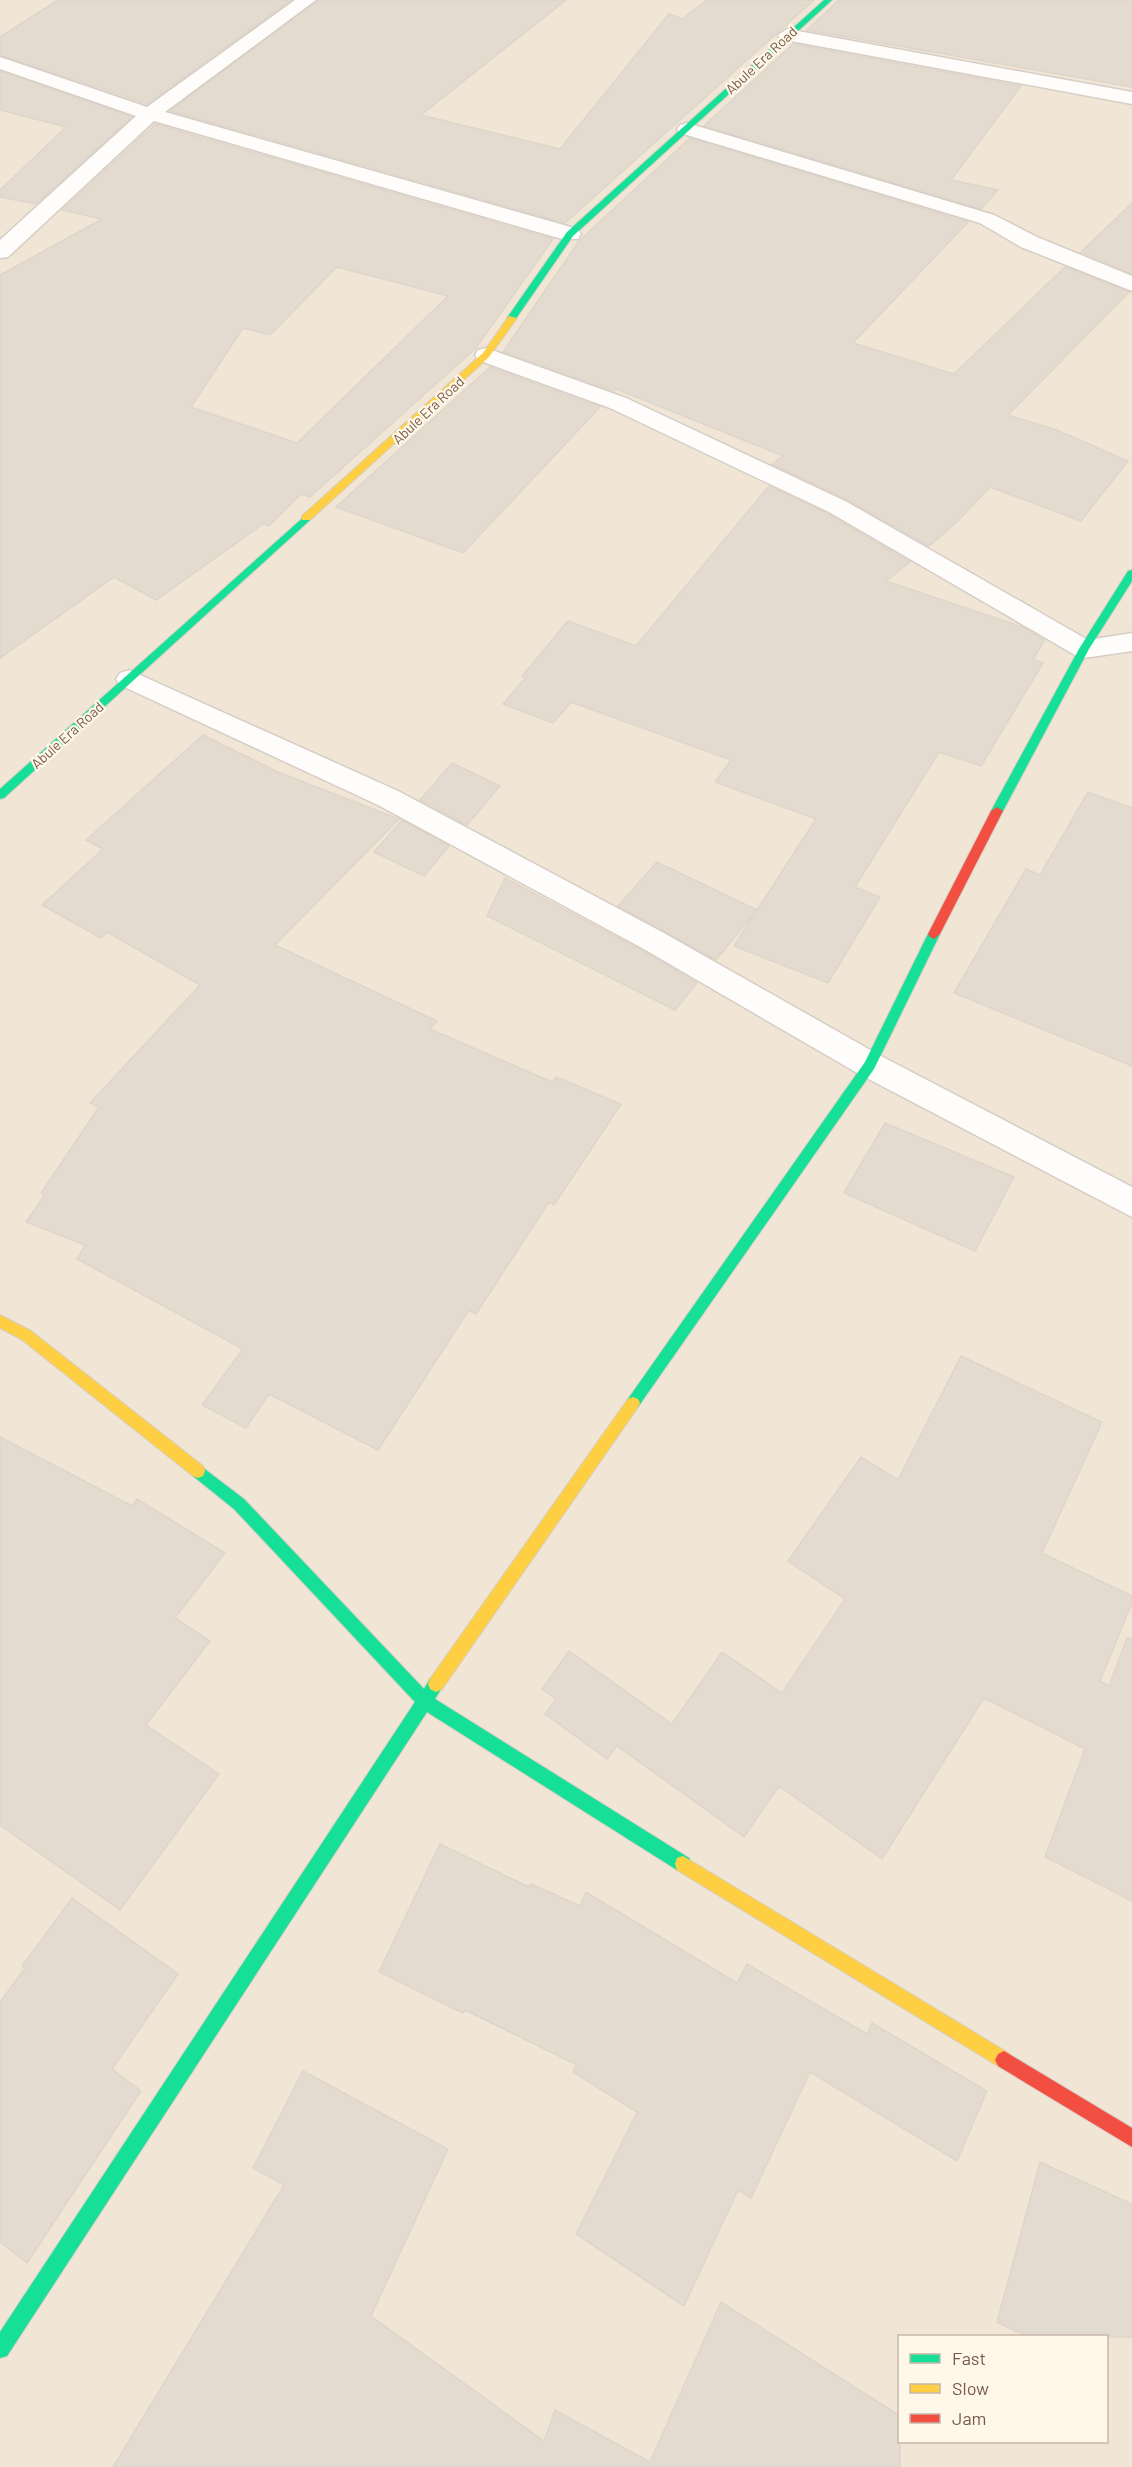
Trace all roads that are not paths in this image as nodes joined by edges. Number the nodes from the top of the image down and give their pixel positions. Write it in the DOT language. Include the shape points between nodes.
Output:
graph roads {
  1 [pos="307,0"];
  2 [pos="828,0"];
  3 [pos="787,35"];
  4 [pos="0,63"];
  5 [pos="1132,98"];
  6 [pos="150,114"];
  7 [pos="687,129"];
  8 [pos="570,234"];
  9 [pos="0,252"];
  10 [pos="1132,285"];
  11 [pos="486,355"];
  12 [pos="1132,573"];
  13 [pos="1132,642"];
  14 [pos="1084,649"];
  15 [pos="129,679"];
  16 [pos="0,795"];
  17 [pos="870,1065"];
  18 [pos="1132,1203"];
  19 [pos="0,1321"];
  20 [pos="424,1701"];
  21 [pos="1132,2138"];
  22 [pos="0,2349"];
  1 -- 6 [label="street"];
  2 -- 3 [label="street, Abule Era Road"];
  3 -- 5 [label="street"];
  3 -- 7 [label="street, Abule Era Road"];
  4 -- 6 [label="street"];
  6 -- 8 [label="street"];
  6 -- 9 [label="street"];
  7 -- 8 [label="street, Abule Era Road"];
  7 -- 10 [label="street" via="987,219 1029,242"];
  8 -- 11 [label="street, Abule Era Road"];
  11 -- 14 [label="street" via="618,403 838,507"];
  11 -- 15 [label="street, Abule Era Road"];
  12 -- 14 [label="street"];
  13 -- 14 [label="street"];
  14 -- 17 [label="street" via="957,886"];
  15 -- 16 [label="street, Abule Era Road"];
  15 -- 17 [label="street" via="388,798 652,940"];
  17 -- 18 [label="street"];
  17 -- 20 [label="street"];
  19 -- 20 [label="street" via="26,1335 239,1504"];
  20 -- 21 [label="street" via="792,1933"];
  20 -- 22 [label="street"];
}
